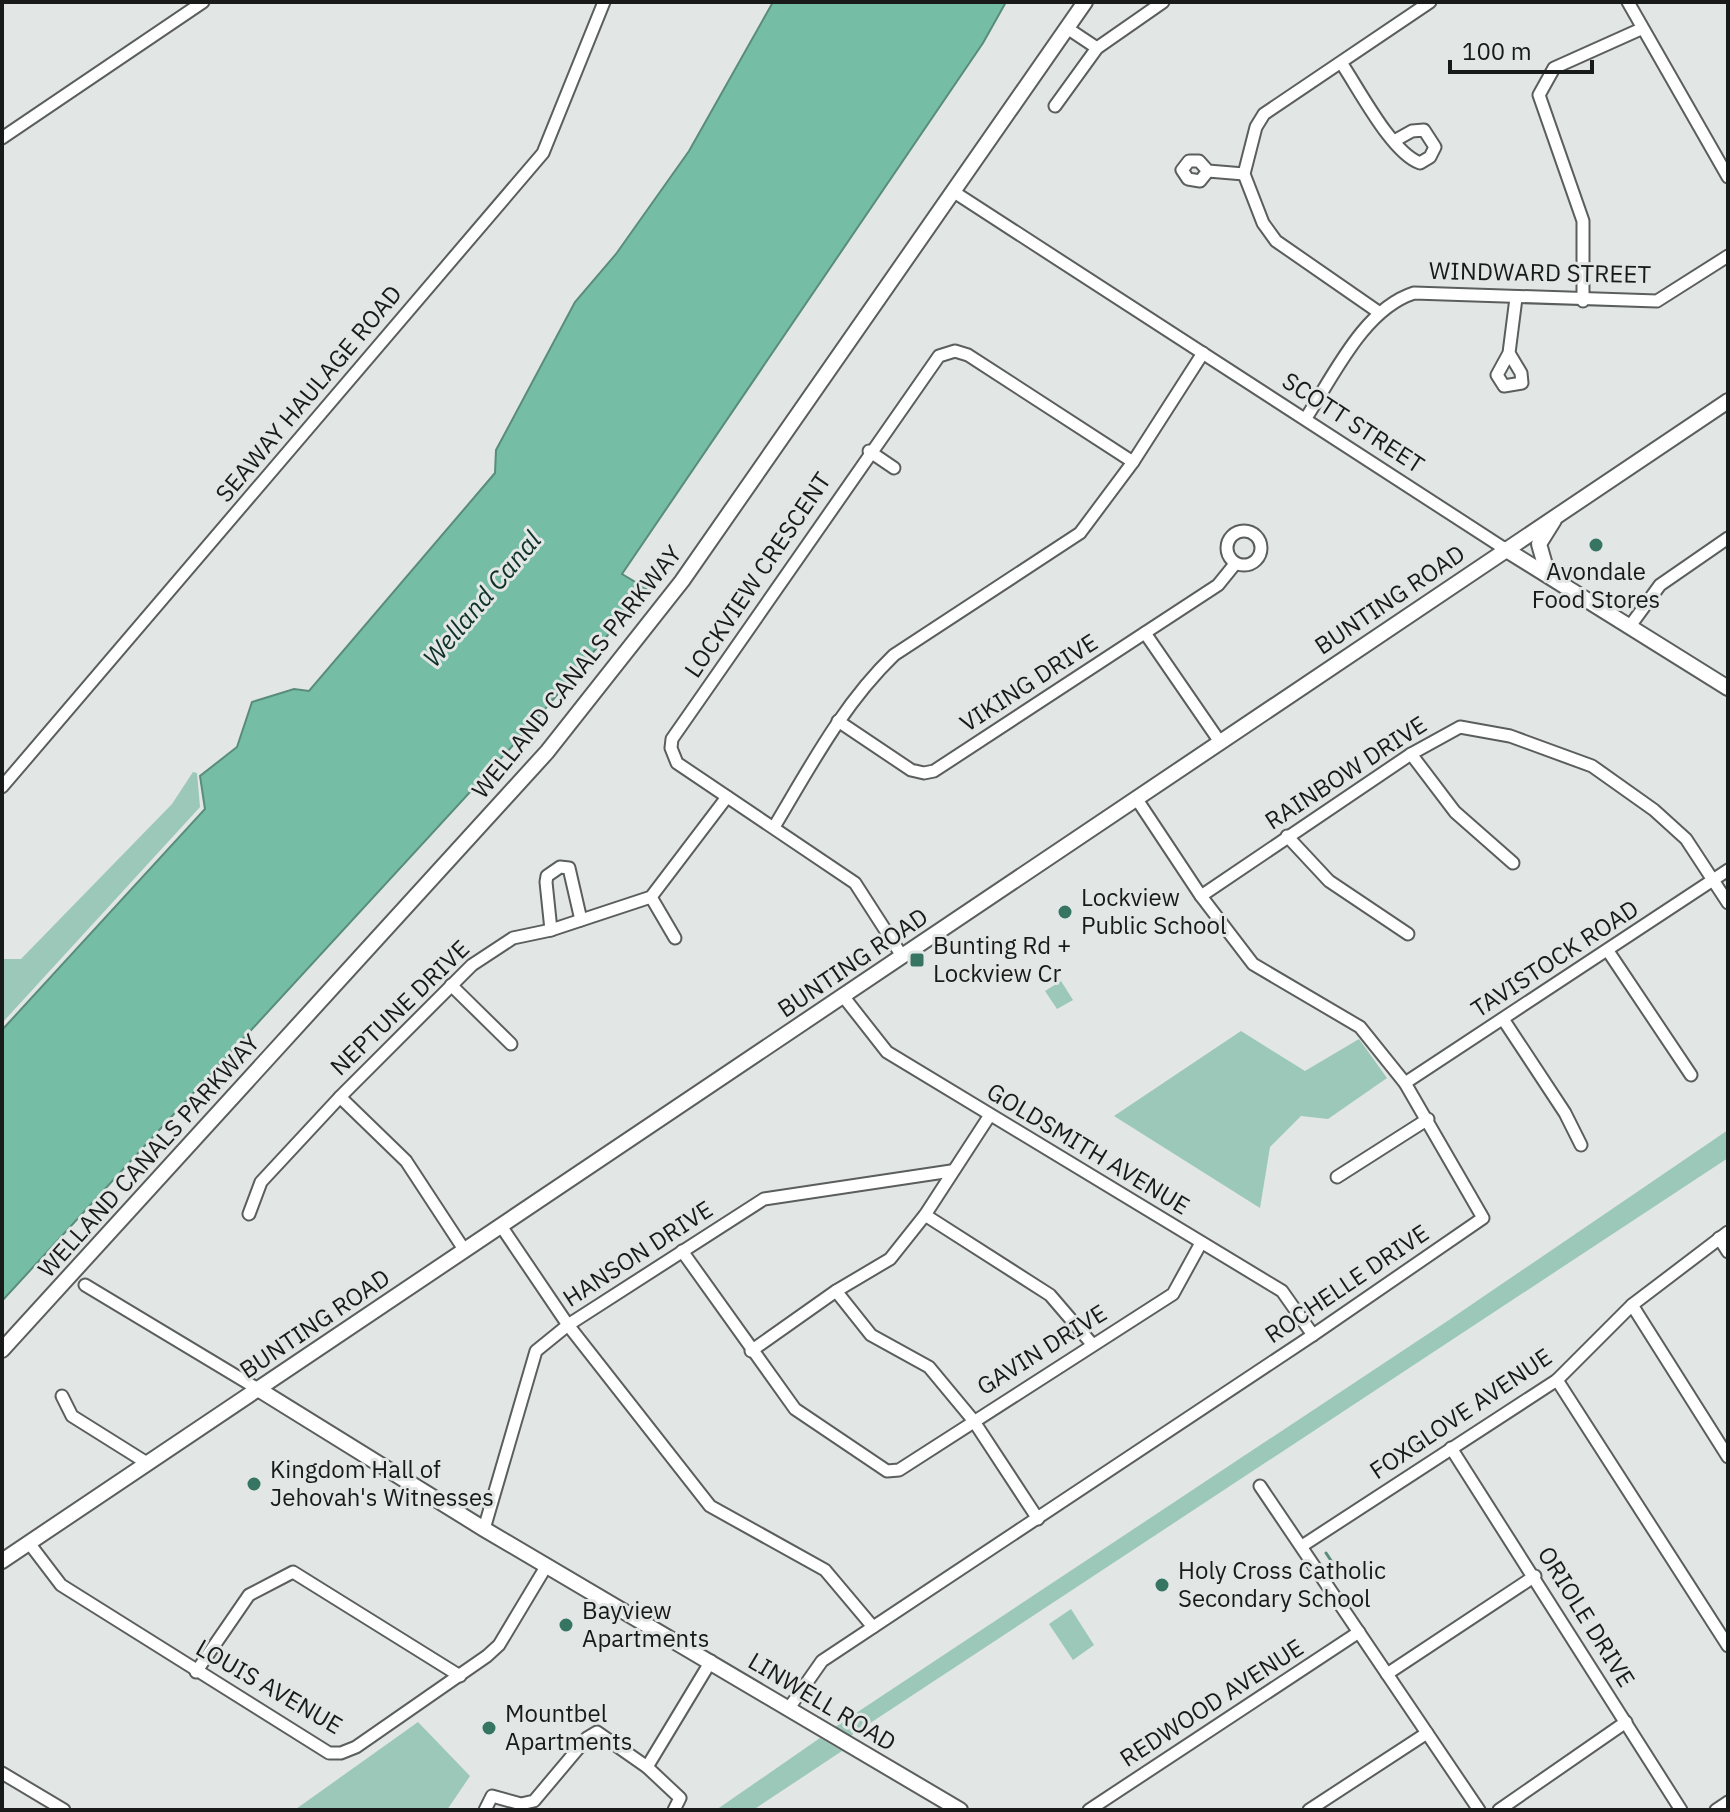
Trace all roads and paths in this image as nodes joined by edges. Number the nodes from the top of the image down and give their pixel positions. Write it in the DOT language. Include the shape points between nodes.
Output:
graph roads {
  1 [pos="203,2"];
  2 [pos="604,2"];
  3 [pos="1085,2"];
  4 [pos="1163,2"];
  5 [pos="1430,2"];
  6 [pos="1628,2"];
  7 [pos="1067,28"];
  8 [pos="1641,29"];
  9 [pos="1097,48"];
  10 [pos="1342,64"];
  11 [pos="1055,106"];
  12 [pos="2,138"];
  13 [pos="1394,141"];
  14 [pos="1208,171"];
  15 [pos="1244,174"];
  16 [pos="1728,177"];
  17 [pos="954,192"];
  18 [pos="1728,256"];
  19 [pos="1516,298"];
  20 [pos="1583,301"];
  21 [pos="1377,311"];
  22 [pos="1203,353"];
  23 [pos="1509,353"];
  24 [pos="1728,401"];
  25 [pos="1306,418"];
  26 [pos="869,451"];
  27 [pos="1133,462"];
  28 [pos="894,468"];
  29 [pos="1557,516"];
  30 [pos="1728,538"];
  31 [pos="1505,549"];
  32 [pos="1235,564"];
  33 [pos="1575,591"];
  34 [pos="1630,626"];
  35 [pos="1145,633"];
  36 [pos="1728,688"];
  37 [pos="838,721"];
  38 [pos="1220,742"];
  39 [pos="1411,754"];
  40 [pos="2,787"];
  41 [pos="727,797"];
  42 [pos="1136,798"];
  43 [pos="774,827"];
  44 [pos="1287,836"];
  45 [pos="1513,863"];
  46 [pos="1728,870"];
  47 [pos="1714,882"];
  48 [pos="1201,896"];
  49 [pos="651,897"];
  50 [pos="1728,903"];
  51 [pos="581,920"];
  52 [pos="551,930"];
  53 [pos="1408,934"];
  54 [pos="675,938"];
  55 [pos="1608,951"];
  56 [pos="902,956"];
  57 [pos="451,985"];
  58 [pos="843,996"];
  59 [pos="1503,1019"];
  60 [pos="511,1044"];
  61 [pos="1691,1075"];
  62 [pos="1405,1083"];
  63 [pos="340,1097"];
  64 [pos="990,1115"];
  65 [pos="1428,1119"];
  66 [pos="1581,1145"];
  67 [pos="951,1171"];
  68 [pos="1337,1177"];
  69 [pos="249,1214"];
  70 [pos="925,1215"];
  71 [pos="501,1226"];
  72 [pos="1723,1235"];
  73 [pos="1201,1243"];
  74 [pos="465,1251"];
  75 [pos="682,1251"];
  76 [pos="1728,1252"];
  77 [pos="85,1285"];
  78 [pos="836,1291"];
  79 [pos="1632,1305"];
  80 [pos="568,1325"];
  81 [pos="1313,1335"];
  82 [pos="1092,1344"];
  83 [pos="2,1350"];
  84 [pos="751,1351"];
  85 [pos="1557,1380"];
  86 [pos="258,1389"];
  87 [pos="62,1396"];
  88 [pos="973,1420"];
  89 [pos="1451,1448"];
  90 [pos="1728,1457"];
  91 [pos="147,1463"];
  92 [pos="1260,1486"];
  93 [pos="1038,1519"];
  94 [pos="484,1529"];
  95 [pos="29,1543"];
  96 [pos="1302,1546"];
  97 [pos="2,1561"];
  98 [pos="547,1565"];
  99 [pos="1535,1576"];
  100 [pos="873,1627"];
  101 [pos="1359,1632"];
  102 [pos="1728,1646"];
  103 [pos="711,1661"];
  104 [pos="196,1672"];
  105 [pos="1387,1674"];
  106 [pos="460,1676"];
  107 [pos="789,1708"];
  108 [pos="1626,1722"];
  109 [pos="1427,1733"];
  110 [pos="647,1767"];
  111 [pos="2,1773"];
  112 [pos="1728,1802"];
  113 [pos="64,1810"];
  114 [pos="485,1810"];
  115 [pos="674,1810"];
  116 [pos="960,1810"];
  117 [pos="1089,1810"];
  118 [pos="1309,1810"];
  119 [pos="1479,1810"];
  120 [pos="1499,1810"];
  121 [pos="1681,1810"];
  122 [pos="1716,1810"];
  1 -- 12 [label="street"];
  2 -- 40 [label="street, SEAWAY HAULAGE ROAD" via="543,153"];
  3 -- 7 [label="main road, WELLAND CANALS PARKWAY"];
  4 -- 9 [label="street"];
  5 -- 10 [label="street"];
  6 -- 8 [label="street"];
  7 -- 9 [label="street"];
  7 -- 17 [label="main road, WELLAND CANALS PARKWAY"];
  8 -- 16 [label="street"];
  8 -- 20 [label="street" via="1554,68 1539,95 1583,221"];
  9 -- 11 [label="street"];
  10 -- 13 [label="street"];
  10 -- 15 [label="street" via="1264,114"];
  14 -- 15 [label="street"];
  15 -- 21 [label="street" via="1276,241"];
  17 -- 22 [label="street, SCOTT STREET"];
  17 -- 83 [label="main road, WELLAND CANALS PARKWAY" via="682,581 547,752"];
  18 -- 20 [label="street, WINDWARD STREET" via="1657,301"];
  19 -- 20 [label="street, WINDWARD STREET"];
  19 -- 21 [label="street, WINDWARD STREET" via="1414,293"];
  19 -- 23 [label="street"];
  21 -- 25 [label="street"];
  22 -- 25 [label="street, SCOTT STREET"];
  22 -- 27 [label="street"];
  24 -- 29 [label="main road, BUNTING ROAD"];
  25 -- 31 [label="street, SCOTT STREET"];
  26 -- 27 [label="street, LOCKVIEW CRESCENT" via="932,361 955,351"];
  26 -- 28 [label="street"];
  26 -- 41 [label="street, LOCKVIEW CRESCENT" via="672,739 677,763"];
  27 -- 37 [label="street" via="1080,533 894,655"];
  29 -- 31 [label="main road, BUNTING ROAD"];
  29 -- 33 [label="main road" via="1539,544 1541,554 1545,565"];
  30 -- 34 [label="street" via="1660,585"];
  31 -- 33 [label="main road, SCOTT STREET"];
  31 -- 38 [label="main road, BUNTING ROAD"];
  32 -- 35 [label="street, VIKING DRIVE" via="1218,585"];
  33 -- 34 [label="main road, SCOTT STREET"];
  34 -- 36 [label="main road, SCOTT STREET"];
  35 -- 37 [label="street, VIKING DRIVE" via="934,771 911,770"];
  35 -- 38 [label="street"];
  37 -- 43 [label="street"];
  38 -- 42 [label="main road, BUNTING ROAD"];
  39 -- 44 [label="street, RAINBOW DRIVE"];
  39 -- 45 [label="street" via="1455,812"];
  39 -- 47 [label="street, RAINBOW DRIVE" via="1460,727 1510,736 1592,766 1686,839"];
  41 -- 43 [label="street, LOCKVIEW CRESCENT"];
  41 -- 49 [label="street"];
  42 -- 48 [label="street, ROCHELLE DRIVE"];
  42 -- 56 [label="main road, BUNTING ROAD"];
  43 -- 56 [label="street, LOCKVIEW CRESCENT" via="855,883"];
  44 -- 48 [label="street, RAINBOW DRIVE"];
  44 -- 53 [label="street" via="1329,881"];
  46 -- 47 [label="street, TAVISTOCK ROAD"];
  47 -- 50 [label="street, RAINBOW DRIVE"];
  47 -- 55 [label="street, TAVISTOCK ROAD"];
  48 -- 62 [label="street, ROCHELLE DRIVE" via="1253,964 1360,1027"];
  49 -- 51 [label="street, NEPTUNE DRIVE"];
  49 -- 54 [label="street"];
  51 -- 52 [label="street, NEPTUNE DRIVE"];
  51 -- 52 [label="street" via="569,868 560,867 546,882"];
  52 -- 57 [label="street, NEPTUNE DRIVE" via="513,938"];
  55 -- 59 [label="street, TAVISTOCK ROAD"];
  55 -- 61 [label="street"];
  56 -- 58 [label="main road, BUNTING ROAD"];
  57 -- 60 [label="street"];
  57 -- 63 [label="street, NEPTUNE DRIVE"];
  58 -- 64 [label="street, GOLDSMITH AVENUE" via="887,1052"];
  58 -- 71 [label="main road, BUNTING ROAD"];
  59 -- 62 [label="street, TAVISTOCK ROAD"];
  59 -- 66 [label="street"];
  62 -- 65 [label="street, ROCHELLE DRIVE"];
  63 -- 69 [label="street, NEPTUNE DRIVE" via="261,1182"];
  63 -- 74 [label="street" via="406,1161"];
  64 -- 67 [label="street"];
  64 -- 73 [label="street, GOLDSMITH AVENUE"];
  65 -- 68 [label="street"];
  65 -- 81 [label="street, ROCHELLE DRIVE" via="1483,1218"];
  67 -- 70 [label="street"];
  67 -- 75 [label="street, HANSON DRIVE" via="764,1199"];
  70 -- 78 [label="street" via="890,1259"];
  70 -- 82 [label="street" via="1050,1295"];
  71 -- 74 [label="main road, BUNTING ROAD"];
  71 -- 80 [label="street"];
  72 -- 76 [label="street"];
  72 -- 79 [label="street, FOXGLOVE AVENUE"];
  73 -- 81 [label="street, GOLDSMITH AVENUE" via="1282,1291"];
  73 -- 82 [label="street, GAVIN DRIVE" via="1173,1294"];
  74 -- 86 [label="main road, BUNTING ROAD"];
  75 -- 80 [label="street, HANSON DRIVE"];
  75 -- 84 [label="street"];
  77 -- 86 [label="street, LINWELL ROAD"];
  78 -- 84 [label="street"];
  78 -- 88 [label="street" via="871,1335 929,1367"];
  79 -- 85 [label="street, FOXGLOVE AVENUE"];
  79 -- 90 [label="street"];
  80 -- 94 [label="street, HANSON DRIVE" via="536,1351"];
  80 -- 100 [label="street" via="710,1506 825,1570"];
  81 -- 93 [label="street, ROCHELLE DRIVE"];
  82 -- 88 [label="street, GAVIN DRIVE"];
  84 -- 88 [label="street, GAVIN DRIVE" via="795,1409 887,1471 899,1470"];
  85 -- 89 [label="street, FOXGLOVE AVENUE"];
  85 -- 102 [label="street"];
  86 -- 91 [label="main road, BUNTING ROAD"];
  86 -- 94 [label="main road, LINWELL ROAD"];
  87 -- 91 [label="street" via="72,1416"];
  88 -- 93 [label="street"];
  89 -- 96 [label="street, FOXGLOVE AVENUE"];
  89 -- 99 [label="street, ORIOLE DRIVE"];
  91 -- 95 [label="main road, BUNTING ROAD"];
  92 -- 96 [label="street"];
  93 -- 100 [label="street, ROCHELLE DRIVE"];
  94 -- 98 [label="main road, LINWELL ROAD"];
  95 -- 97 [label="main road, BUNTING ROAD"];
  95 -- 104 [label="street, LOUIS AVENUE" via="61,1585"];
  96 -- 101 [label="street"];
  98 -- 103 [label="main road, LINWELL ROAD"];
  98 -- 106 [label="street, LOUIS AVENUE" via="499,1645"];
  99 -- 105 [label="street"];
  99 -- 108 [label="street, ORIOLE DRIVE"];
  100 -- 107 [label="street, ROCHELLE DRIVE" via="822,1661"];
  101 -- 105 [label="street"];
  101 -- 117 [label="street, REDWOOD AVENUE"];
  103 -- 107 [label="main road, LINWELL ROAD"];
  103 -- 110 [label="street"];
  104 -- 106 [label="street, LOUIS AVENUE" via="329,1753 356,1747"];
  104 -- 106 [label="street" via="249,1595 293,1572"];
  105 -- 109 [label="street"];
  107 -- 116 [label="main road, LINWELL ROAD"];
  108 -- 120 [label="street"];
  108 -- 121 [label="street, ORIOLE DRIVE"];
  109 -- 118 [label="street"];
  109 -- 119 [label="street"];
  110 -- 114 [label="street" via="597,1732 534,1801 521,1804 492,1796"];
  110 -- 115 [label="street" via="680,1798"];
  111 -- 113 [label="street"];
  112 -- 122 [label="street"];
}
